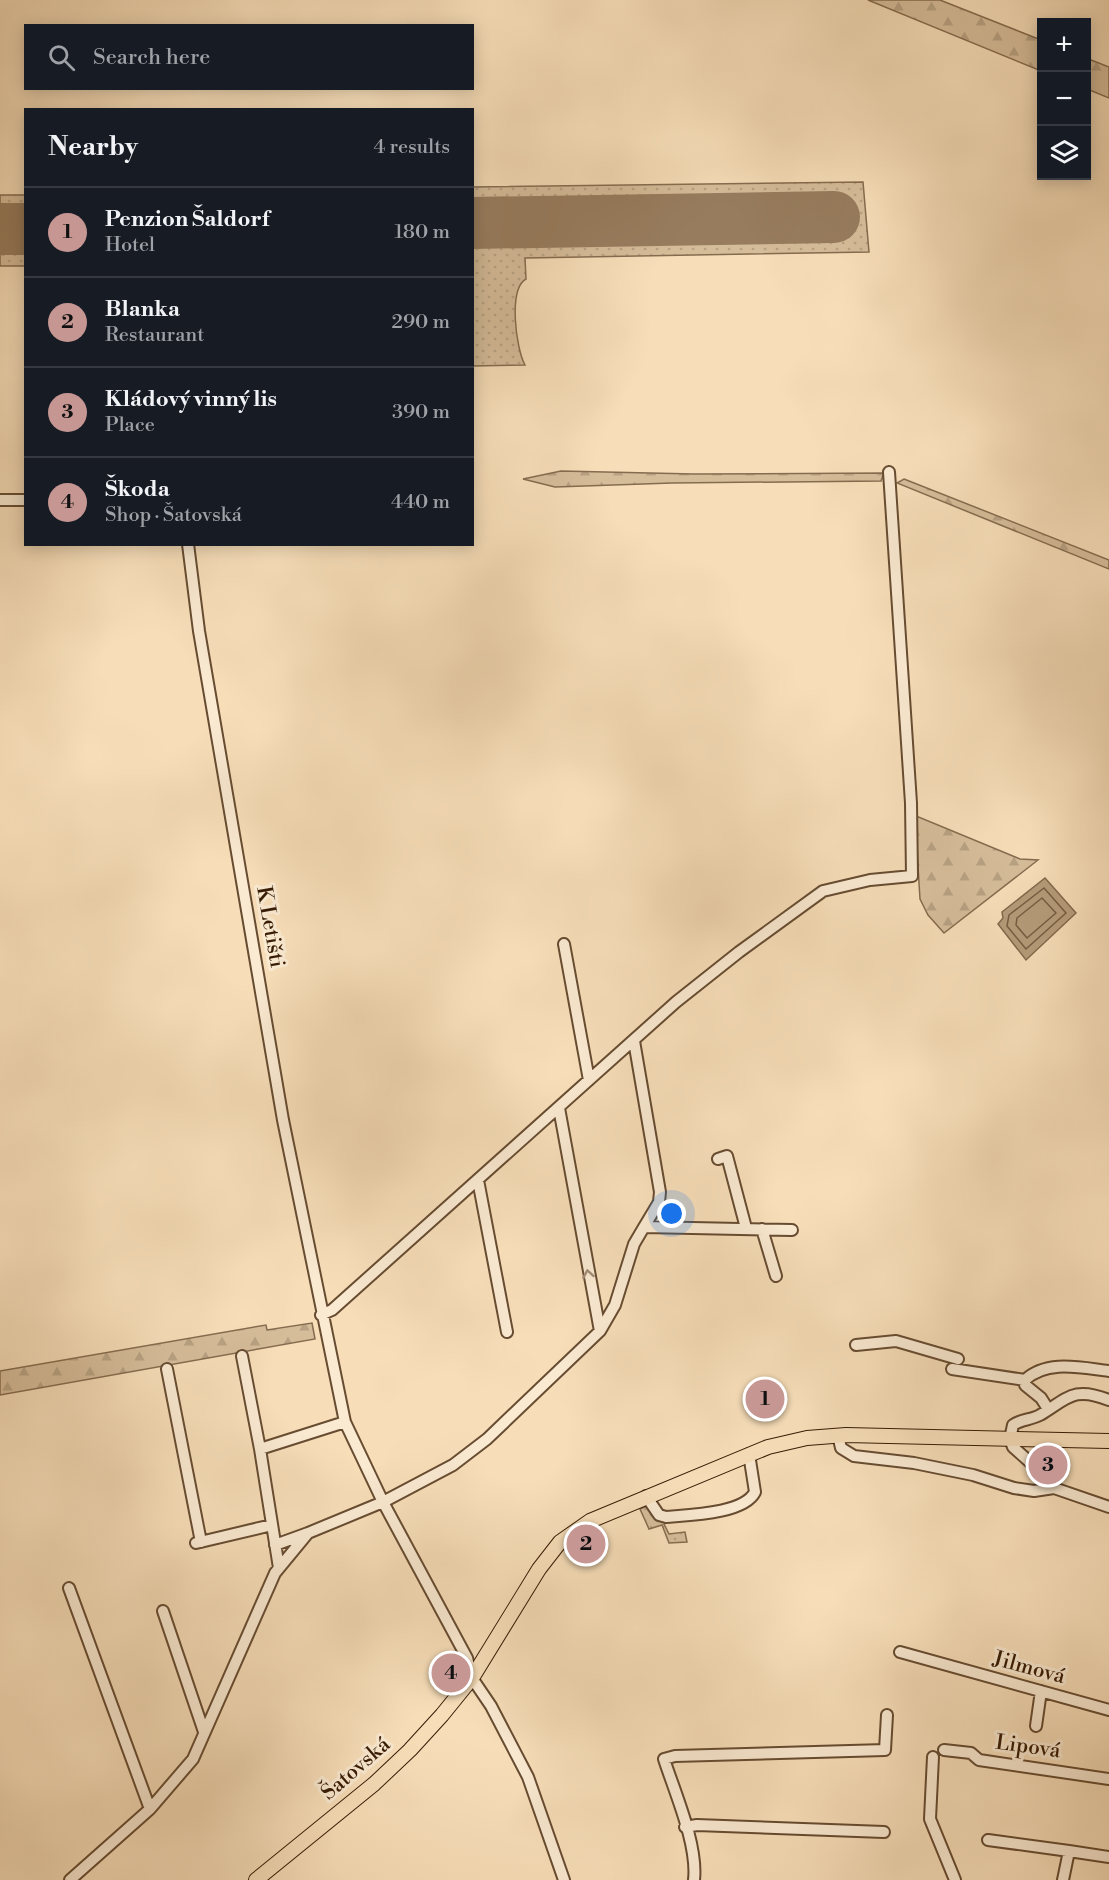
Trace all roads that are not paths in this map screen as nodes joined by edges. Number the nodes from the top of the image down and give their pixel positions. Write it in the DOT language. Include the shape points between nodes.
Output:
graph roads {
  1 [pos="889,472"];
  2 [pos="0,500"];
  3 [pos="24,500"];
  4 [pos="188,546"];
  5 [pos="564,944"];
  6 [pos="634,1041"];
  7 [pos="589,1080"];
  8 [pos="559,1108"];
  9 [pos="718,1159"];
  10 [pos="478,1180"];
  11 [pos="644,1227"];
  12 [pos="746,1228"];
  13 [pos="762,1229"];
  14 [pos="792,1230"];
  15 [pos="776,1276"];
  16 [pos="321,1315"];
  17 [pos="600,1331"];
  18 [pos="507,1332"];
  19 [pos="856,1345"];
  20 [pos="242,1356"];
  21 [pos="958,1359"];
  22 [pos="167,1369"];
  23 [pos="952,1370"];
  24 [pos="1109,1371"];
  25 [pos="1025,1380"];
  26 [pos="1109,1400"];
  27 [pos="1048,1409"];
  28 [pos="345,1422"];
  29 [pos="838,1435"];
  30 [pos="1010,1439"];
  31 [pos="1109,1441"];
  32 [pos="260,1449"];
  33 [pos="748,1454"];
  34 [pos="1054,1488"];
  35 [pos="646,1496"];
  36 [pos="383,1502"];
  37 [pos="1109,1507"];
  38 [pos="272,1525"];
  39 [pos="308,1533"];
  40 [pos="275,1545"];
  41 [pos="279,1568"];
  42 [pos="69,1588"];
  43 [pos="163,1611"];
  44 [pos="900,1652"];
  45 [pos="472,1678"];
  46 [pos="1041,1691"];
  47 [pos="1109,1710"];
  48 [pos="887,1714"];
  49 [pos="1036,1726"];
  50 [pos="204,1732"];
  51 [pos="944,1750"];
  52 [pos="933,1757"];
  53 [pos="1109,1779"];
  54 [pos="150,1809"];
  55 [pos="685,1827"];
  56 [pos="884,1832"];
  57 [pos="988,1840"];
  58 [pos="1069,1851"];
  59 [pos="1109,1857"];
  60 [pos="273,1874"];
  61 [pos="70,1880"];
  62 [pos="256,1880"];
  63 [pos="564,1880"];
  64 [pos="694,1880"];
  65 [pos="955,1880"];
  66 [pos="1063,1880"];
  1 -- 6 [label="street" via="911,803 912,876 870,880 823,891 739,952"];
  2 -- 3 [label="street"];
  4 -- 16 [label="street, K Letišti" via="199,631 283,1120"];
  5 -- 7 [label="street"];
  6 -- 7 [label="street"];
  6 -- 11 [label="street" via="660,1192"];
  7 -- 8 [label="street"];
  8 -- 10 [label="street"];
  17 -- 8 [label="street, one-way"];
  9 -- 12 [label="street" via="727,1156"];
  10 -- 16 [label="street" via="332,1310"];
  10 -- 18 [label="street"];
  11 -- 12 [label="street"];
  11 -- 17 [label="street" via="634,1244 615,1305"];
  12 -- 13 [label="street"];
  13 -- 14 [label="street"];
  13 -- 15 [label="street"];
  16 -- 28 [label="street, K Letišti"];
  17 -- 36 [label="street" via="470,1455"];
  19 -- 21 [label="street" via="896,1341"];
  20 -- 32 [label="street"];
  22 -- 38 [label="street" via="199,1543"];
  23 -- 25 [label="street"];
  24 -- 25 [label="street" via="1060,1366 1035,1372"];
  25 -- 27 [label="street" via="1025,1385"];
  26 -- 27 [label="street" via="1073,1394"];
  27 -- 30 [label="street" via="1013,1425"];
  28 -- 32 [label="street"];
  28 -- 36 [label="street, K Letišti"];
  29 -- 30 [label="main road, Šatovská"];
  29 -- 33 [label="main road, Šatovská" via="786,1442"];
  29 -- 34 [label="street" via="841,1448 854,1456 974,1475 1014,1488"];
  30 -- 31 [label="main road, Šatovská"];
  30 -- 34 [label="street" via="1016,1451"];
  32 -- 38 [label="street"];
  33 -- 35 [label="main road, Šatovská"];
  33 -- 35 [label="street" via="755,1492 744,1504 666,1517 659,1515"];
  34 -- 37 [label="street"];
  35 -- 45 [label="main road, Šatovská" via="591,1521 560,1542"];
  36 -- 39 [label="street"];
  36 -- 45 [label="street, K Letišti" via="467,1658"];
  38 -- 40 [label="street"];
  39 -- 40 [label="street"];
  39 -- 41 [label="street"];
  40 -- 41 [label="street"];
  41 -- 50 [label="street"];
  42 -- 54 [label="street"];
  43 -- 50 [label="street"];
  44 -- 46 [label="street, Jilmová"];
  45 -- 60 [label="main road, Šatovská" via="410,1750"];
  45 -- 63 [label="street, K Letišti" via="528,1777"];
  46 -- 47 [label="street, Jilmová"];
  46 -- 49 [label="street"];
  48 -- 55 [label="street" via="885,1750 664,1759"];
  50 -- 54 [label="street" via="193,1759"];
  51 -- 53 [label="street, Lipová" via="971,1754 980,1760"];
  52 -- 65 [label="street" via="930,1819"];
  54 -- 61 [label="street"];
  55 -- 56 [label="street"];
  55 -- 64 [label="street"];
  57 -- 58 [label="street"];
  58 -- 59 [label="street"];
  58 -- 66 [label="street"];
  60 -- 62 [label="main road, Šatovská"];
}
